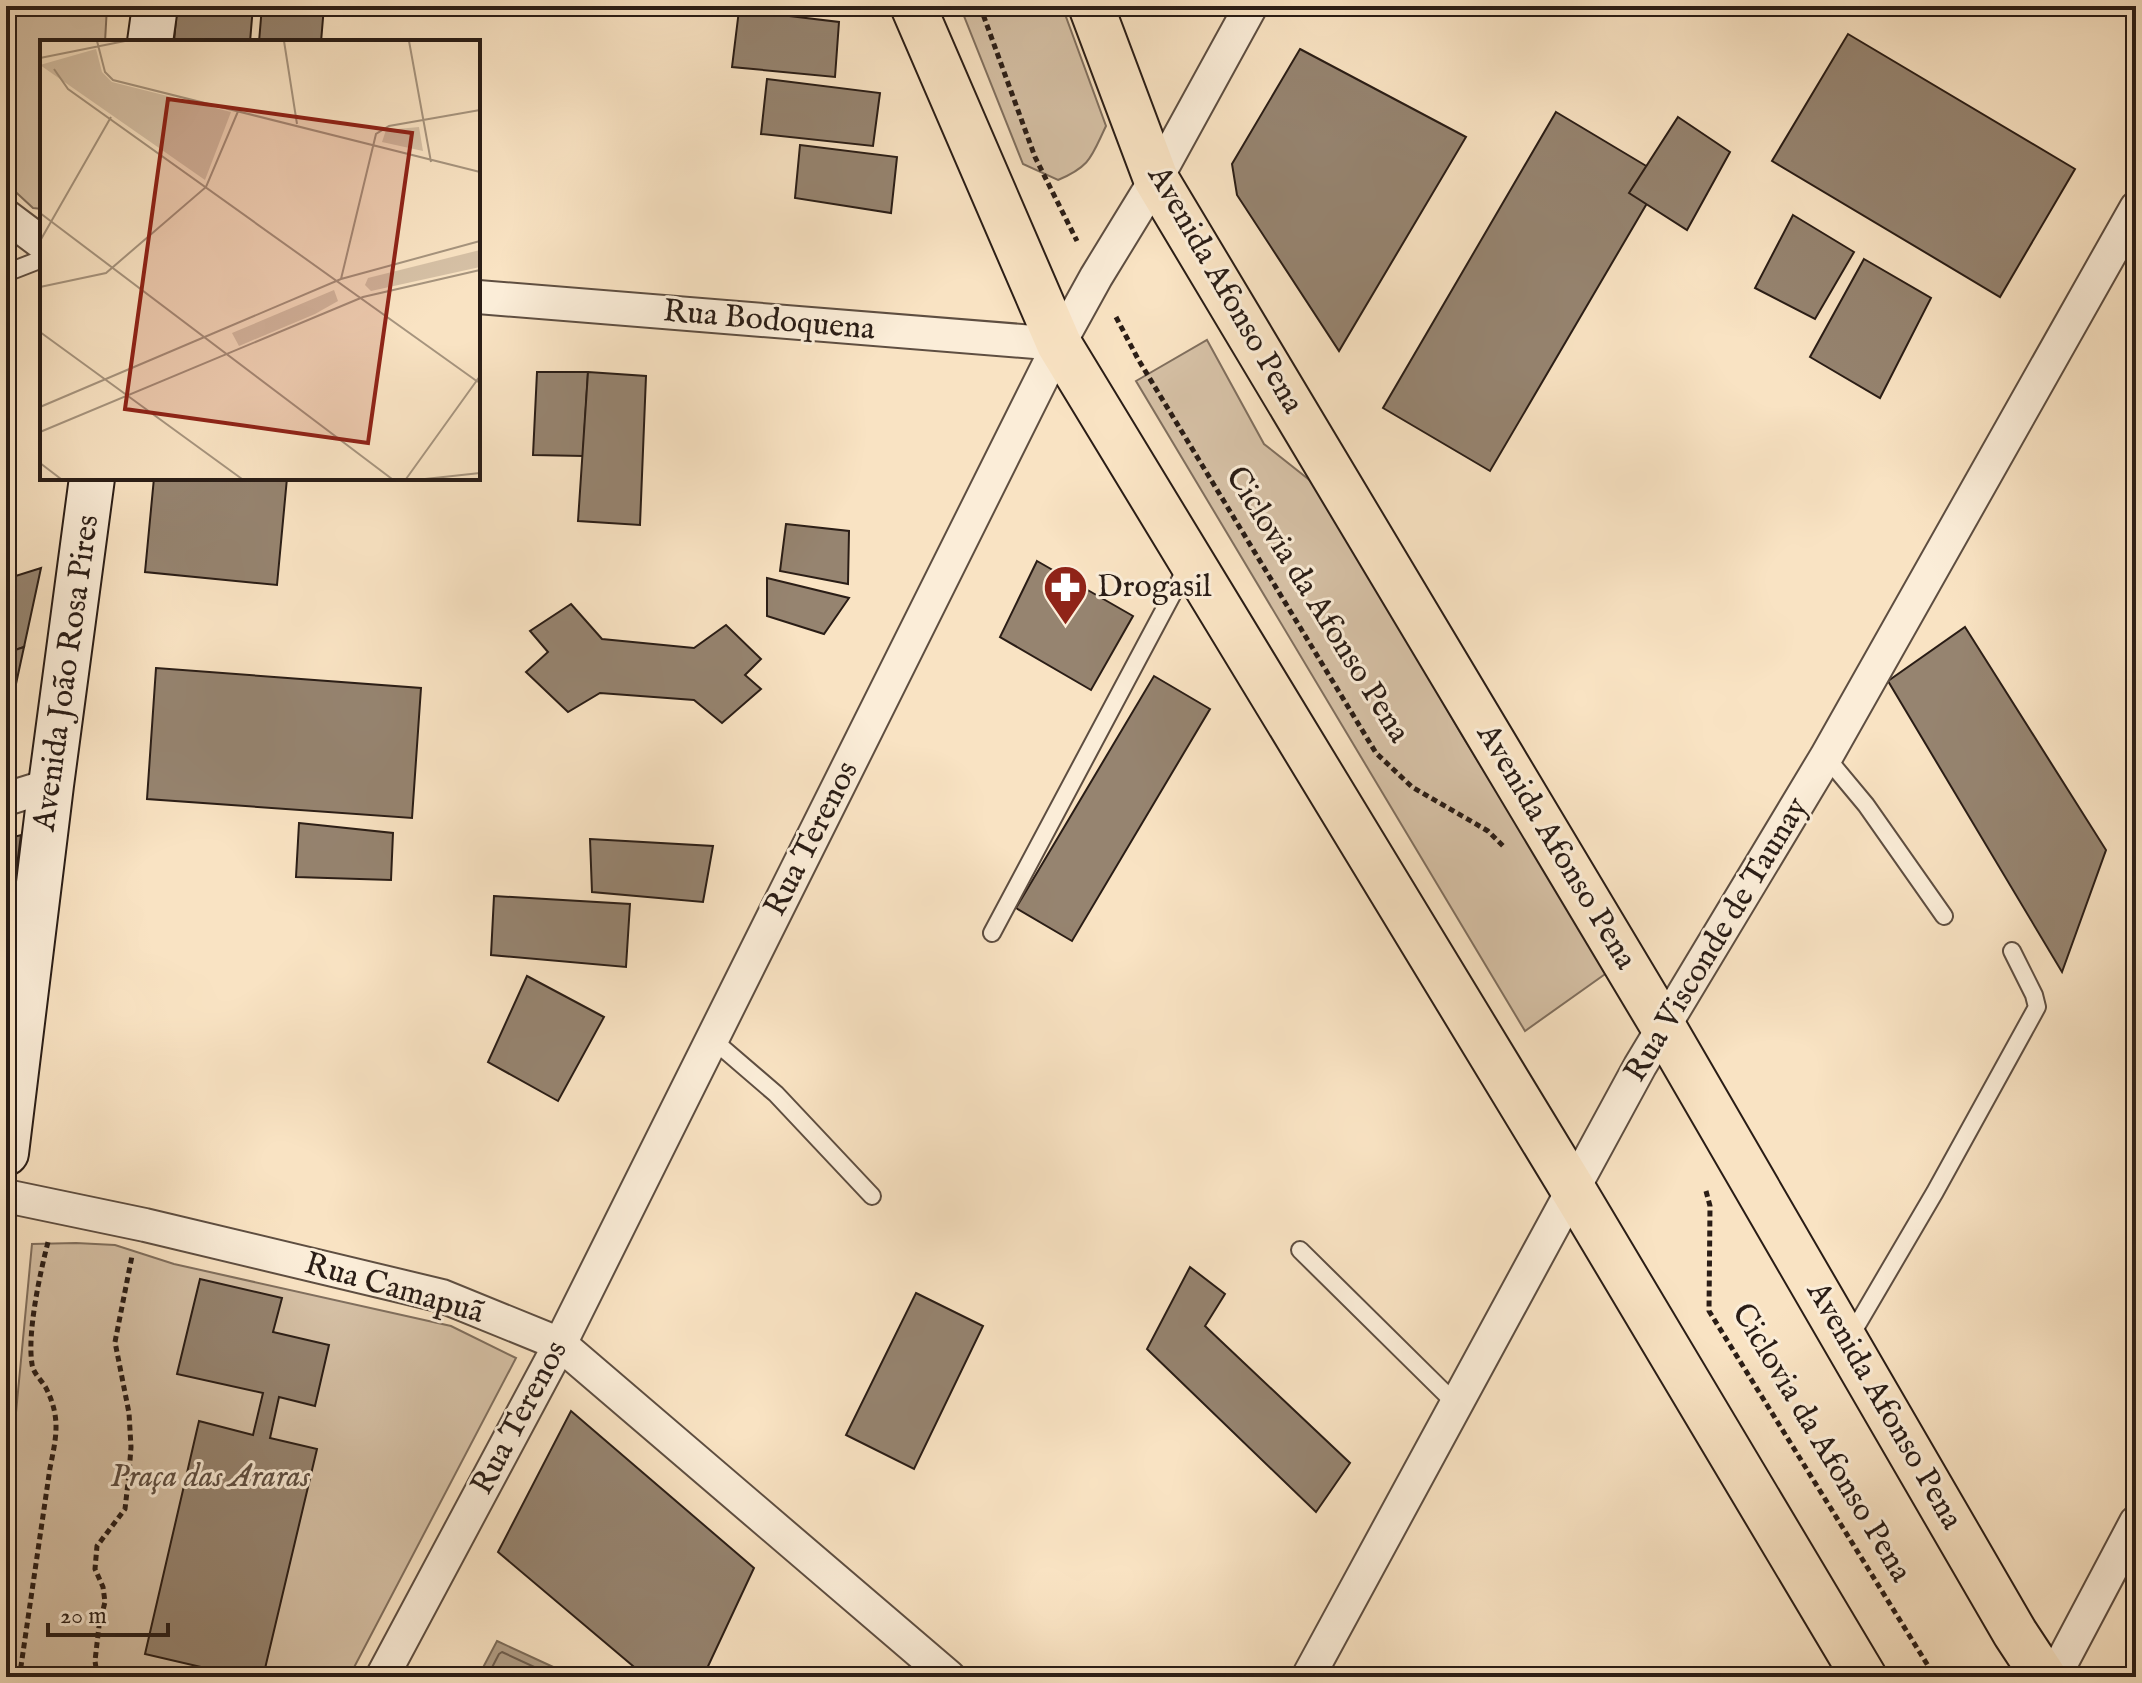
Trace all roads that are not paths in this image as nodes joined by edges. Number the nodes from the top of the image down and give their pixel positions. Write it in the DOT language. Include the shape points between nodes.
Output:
graph roads {
  1 [pos="155,6"];
  2 [pos="913,6"];
  3 [pos="1091,6"];
  4 [pos="1251,6"];
  5 [pos="150,40"];
  6 [pos="1156,179"];
  7 [pos="2136,208"];
  8 [pos="6,216"];
  9 [pos="40,242"];
  10 [pos="40,260"];
  11 [pos="6,273"];
  12 [pos="480,297"];
  13 [pos="1059,344"];
  14 [pos="92,480"];
  15 [pos="1191,560"];
  16 [pos="1826,757"];
  17 [pos="51,785"];
  18 [pos="6,799"];
  19 [pos="1944,916"];
  20 [pos="992,933"];
  21 [pos="2012,951"];
  22 [pos="1664,1028"];
  23 [pos="712,1039"];
  24 [pos="6,1153"];
  25 [pos="1574,1191"];
  26 [pos="6,1196"];
  27 [pos="872,1196"];
  28 [pos="1300,1250"];
  29 [pos="1847,1342"];
  30 [pos="560,1344"];
  31 [pos="1457,1405"];
  32 [pos="2136,1522"];
  33 [pos="382,1677"];
  34 [pos="949,1677"];
  35 [pos="1308,1677"];
  36 [pos="1864,1677"];
  37 [pos="2044,1677"];
  38 [pos="2054,1677"];
  1 -- 5 [label="street"];
  2 -- 13 [label="main road"];
  3 -- 6 [label="main road, Avenida Afonso Pena"];
  4 -- 6 [label="street, Rua Terenos"];
  6 -- 13 [label="street, Rua Terenos"];
  6 -- 22 [label="main road, Avenida Afonso Pena"];
  7 -- 16 [label="street, Rua Visconde de Taunay"];
  8 -- 9 [label="street"];
  10 -- 11 [label="lane"];
  12 -- 13 [label="street, Rua Bodoquena"];
  13 -- 15 [label="main road"];
  13 -- 23 [label="street, Rua Terenos"];
  14 -- 17 [label="street, Avenida João Rosa Pires"];
  15 -- 20 [label="lane"];
  15 -- 25 [label="main road"];
  16 -- 19 [label="lane"];
  16 -- 22 [label="street, Rua Visconde de Taunay"];
  17 -- 18 [label="street"];
  17 -- 24 [label="street, Avenida João Rosa Pires"];
  21 -- 29 [label="lane" via="2037,1007"];
  22 -- 25 [label="street, Rua Visconde de Taunay"];
  22 -- 29 [label="main road, Avenida Afonso Pena"];
  23 -- 27 [label="lane" via="776,1094"];
  23 -- 30 [label="street, Rua Terenos"];
  25 -- 31 [label="street, Rua Visconde de Taunay"];
  25 -- 36 [label="main road"];
  26 -- 30 [label="street, Rua Camapuã" via="442,1296"];
  28 -- 31 [label="lane"];
  29 -- 37 [label="main road, Avenida Afonso Pena"];
  30 -- 33 [label="street, Rua Terenos"];
  30 -- 34 [label="street, Rua Camapuã"];
  31 -- 35 [label="street, Rua Visconde de Taunay"];
  32 -- 38 [label="street"];
}
